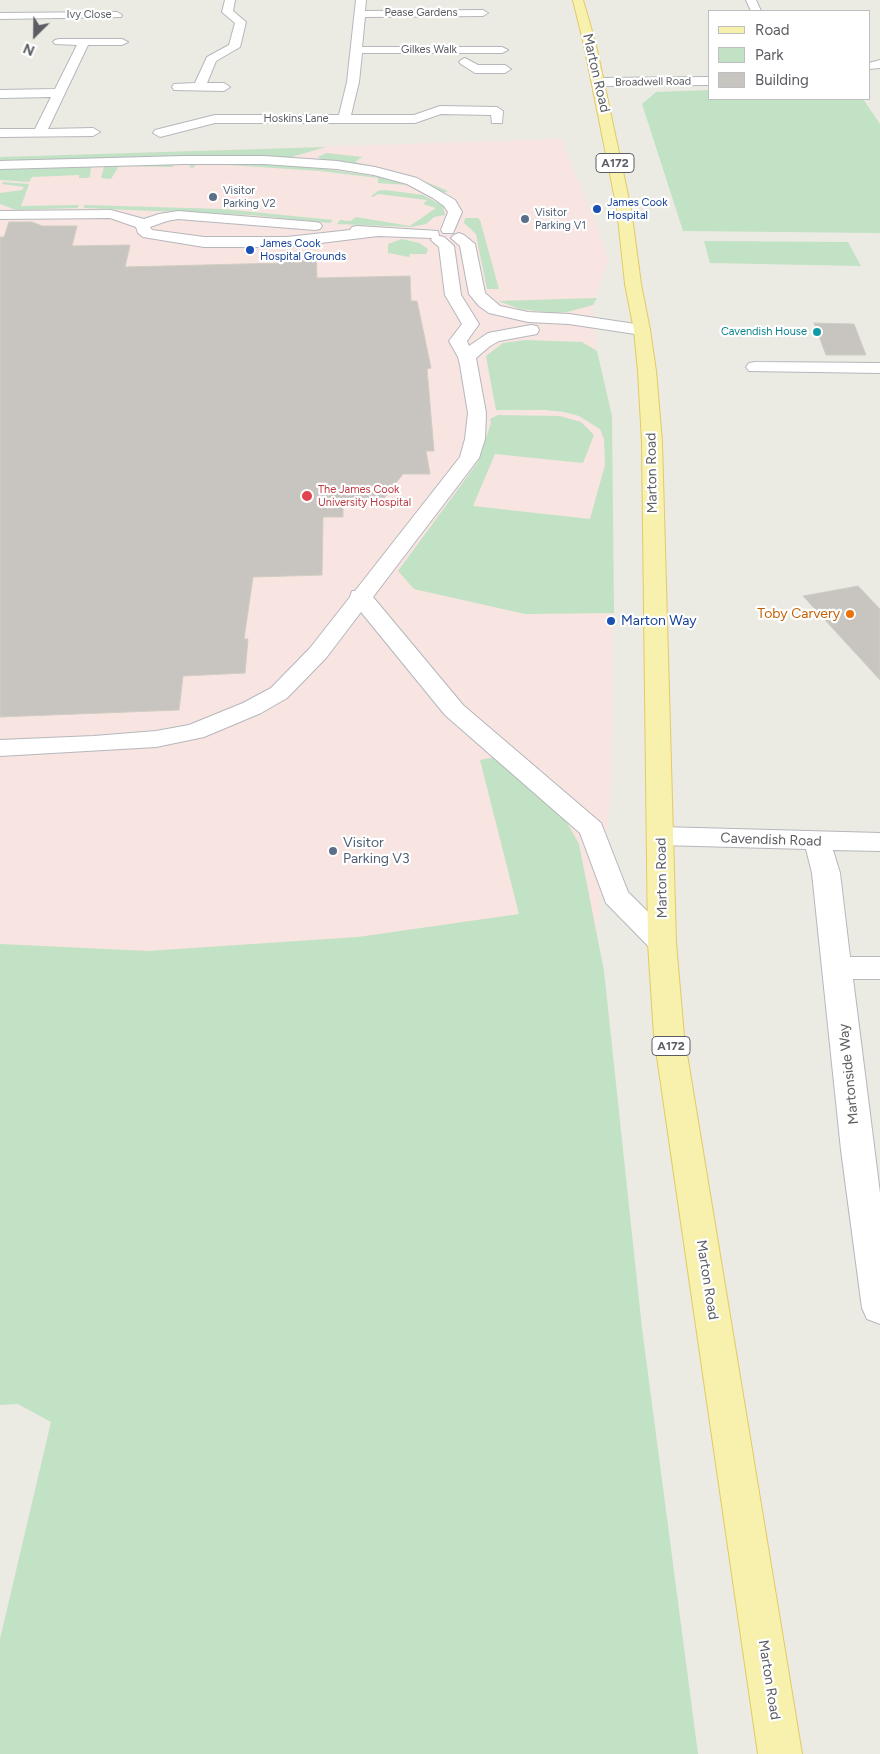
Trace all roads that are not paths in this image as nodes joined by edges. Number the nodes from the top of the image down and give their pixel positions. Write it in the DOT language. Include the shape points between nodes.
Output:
graph roads {
  1 [pos="230,0"];
  2 [pos="361,0"];
  3 [pos="482,0"];
  4 [pos="578,0"];
  5 [pos="484,13"];
  6 [pos="359,14"];
  7 [pos="117,15"];
  8 [pos="0,16"];
  9 [pos="486,25"];
  10 [pos="60,42"];
  11 [pos="84,42"];
  12 [pos="122,42"];
  13 [pos="357,50"];
  14 [pos="466,50"];
  15 [pos="502,50"];
  16 [pos="505,69"];
  17 [pos="708,81"];
  18 [pos="598,82"];
  19 [pos="178,87"];
  20 [pos="200,87"];
  21 [pos="224,87"];
  22 [pos="58,93"];
  23 [pos="0,94"];
  24 [pos="497,111"];
  25 [pos="344,119"];
  26 [pos="93,132"];
  27 [pos="0,133"];
  28 [pos="39,133"];
  29 [pos="160,133"];
  30 [pos="100,162"];
  31 [pos="0,166"];
  32 [pos="94,179"];
  33 [pos="399,189"];
  34 [pos="438,195"];
  35 [pos="0,215"];
  36 [pos="143,225"];
  37 [pos="374,232"];
  38 [pos="445,235"];
  39 [pos="462,309"];
  40 [pos="639,315"];
  41 [pos="569,319"];
  42 [pos="531,330"];
  43 [pos="467,357"];
  44 [pos="755,367"];
  45 [pos="880,368"];
  46 [pos="360,596"];
  47 [pos="0,748"];
  48 [pos="661,836"];
  49 [pos="817,841"];
  50 [pos="880,842"];
  51 [pos="662,943"];
  52 [pos="838,968"];
  53 [pos="880,968"];
  54 [pos="869,1150"];
  55 [pos="880,1308"];
  56 [pos="780,1754"];
  1 -- 20 [label="street" via="227,12 241,22 234,47 211,59"];
  2 -- 6 [label="street, Hoskins Lane"];
  3 -- 5 [label="street"];
  4 -- 18 [label="main road, Marton Road / A172"];
  5 -- 6 [label="street, Pease Gardens"];
  5 -- 9 [label="street"];
  6 -- 13 [label="street, Hoskins Lane"];
  7 -- 8 [label="street, Ivy Close"];
  10 -- 11 [label="street"];
  11 -- 12 [label="street"];
  11 -- 22 [label="street"];
  13 -- 14 [label="street, Gilkes Walk"];
  13 -- 25 [label="street, Hoskins Lane"];
  14 -- 15 [label="street, Gilkes Walk"];
  14 -- 16 [label="street" via="464,67"];
  17 -- 18 [label="street, Broadwell Road"];
  18 -- 40 [label="main road, Marton Road / A172" via="624,209"];
  19 -- 20 [label="street"];
  20 -- 21 [label="street"];
  22 -- 23 [label="street"];
  22 -- 28 [label="street"];
  24 -- 25 [label="street" via="440,110 415,120"];
  25 -- 29 [label="street, Hoskins Lane" via="249,115 216,119"];
  26 -- 28 [label="street"];
  27 -- 28 [label="street"];
  30 -- 31 [label="street"];
  30 -- 32 [label="street"];
  30 -- 34 [label="street" via="301,161 412,181"];
  33 -- 34 [label="street"];
  34 -- 38 [label="street" via="450,203 455,212"];
  35 -- 36 [label="street" via="111,214 125,216"];
  36 -- 37 [label="street" via="158,218 178,215"];
  36 -- 37 [label="street" via="143,230 156,236 204,242 288,242"];
  37 -- 38 [label="street"];
  38 -- 39 [label="street" via="453,295"];
  38 -- 41 [label="street" via="467,244 477,294 495,310 528,317"];
  39 -- 42 [label="street" via="504,325"];
  39 -- 43 [label="street" via="471,324 458,341"];
  40 -- 41 [label="street"];
  40 -- 41 [label="street" via="616,310"];
  40 -- 42 [label="street" via="604,334"];
  40 -- 48 [label="main road, Marton Road / A172" via="652,442"];
  42 -- 43 [label="street" via="494,337"];
  43 -- 46 [label="street" via="477,413 475,439 469,458"];
  44 -- 45 [label="street"];
  46 -- 47 [label="street" via="318,653 279,693 252,708 195,732 156,739"];
  46 -- 51 [label="street" via="454,710 592,829 616,896"];
  48 -- 49 [label="street, Cavendish Road"];
  48 -- 51 [label="main road, Marton Road / A172"];
  49 -- 50 [label="street, Cavendish Road"];
  49 -- 52 [label="street, Martonside Way" via="826,873"];
  51 -- 56 [label="main road, Marton Road / A172" via="669,1036"];
  52 -- 53 [label="street"];
  52 -- 54 [label="street, Martonside Way"];
  54 -- 55 [label="street, Martonside Way"];
}
